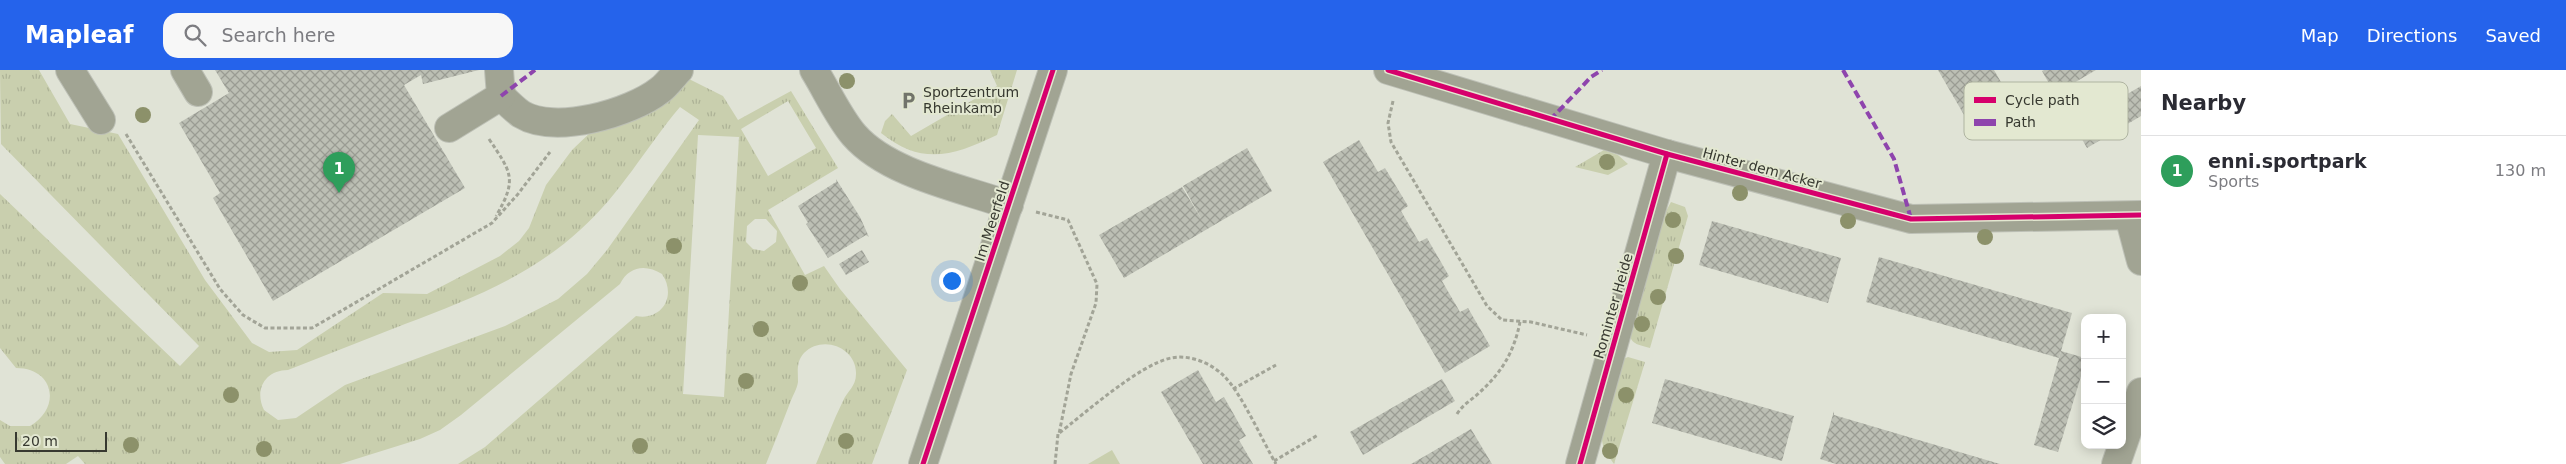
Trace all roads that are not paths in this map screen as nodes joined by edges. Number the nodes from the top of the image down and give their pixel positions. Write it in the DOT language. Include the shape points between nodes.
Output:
graph roads {
  1 [pos="70,70"];
  2 [pos="679,70"];
  3 [pos="814,70"];
  4 [pos="1052,70"];
  5 [pos="1394,72"];
  6 [pos="1452,80"];
  7 [pos="500,83"];
  8 [pos="100,120"];
  9 [pos="449,128"];
  10 [pos="1667,154"];
  11 [pos="1009,204"];
  12 [pos="2135,216"];
  13 [pos="2141,261"];
  14 [pos="2141,392"];
  15 [pos="923,464"];
  16 [pos="1580,464"];
  17 [pos="2116,464"];
  1 -- 8 [label="street"];
  2 -- 7 [label="street" via="661,90 620,112 570,123 548,122 522,115"];
  3 -- 11 [label="street" via="850,130 879,157 907,171"];
  4 -- 11 [label="street, Im Meerfeld"];
  5 -- 6 [label="street, Hinter dem Acker"];
  6 -- 10 [label="street, Hinter dem Acker"];
  7 -- 9 [label="street" via="472,114"];
  10 -- 12 [label="street, Hinter dem Acker" via="1911,219"];
  10 -- 16 [label="street, Rominter Heide"];
  11 -- 15 [label="street, Im Meerfeld"];
  12 -- 13 [label="street"];
  14 -- 17 [label="street"];
}
